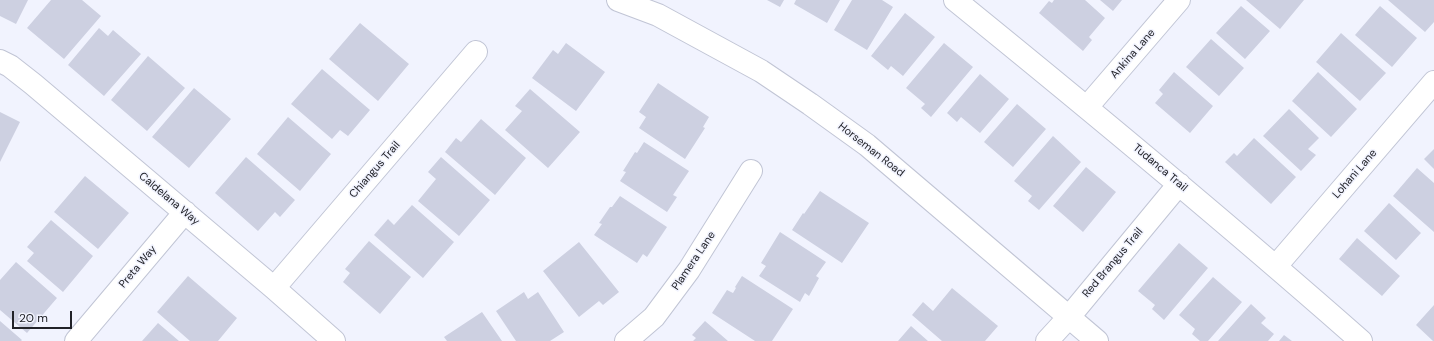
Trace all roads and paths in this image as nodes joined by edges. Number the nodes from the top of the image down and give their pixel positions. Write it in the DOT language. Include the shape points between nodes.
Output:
graph roads {
  1 [pos="618,0"];
  2 [pos="955,0"];
  3 [pos="1179,0"];
  4 [pos="476,52"];
  5 [pos="0,61"];
  6 [pos="1434,82"];
  7 [pos="1087,107"];
  8 [pos="751,171"];
  9 [pos="1179,184"];
  10 [pos="185,212"];
  11 [pos="1276,266"];
  12 [pos="274,288"];
  13 [pos="1069,317"];
  14 [pos="76,341"];
  15 [pos="334,341"];
  16 [pos="626,341"];
  17 [pos="1047,341"];
  18 [pos="1097,341"];
  19 [pos="1361,341"];
  1 -- 13 [label="street, Horseman Road" via="658,14 760,71 810,104 867,146"];
  2 -- 7 [label="street, Tudanca Trail"];
  3 -- 7 [label="street, Ankina Lane"];
  4 -- 12 [label="street, Chiangus Trail"];
  5 -- 10 [label="street, Caldelana Way" via="33,84"];
  6 -- 11 [label="street, Lohani Lane"];
  7 -- 9 [label="street, Tudanca Trail"];
  8 -- 16 [label="street, Plamera Lane" via="689,270 654,318"];
  9 -- 11 [label="street, Tudanca Trail"];
  9 -- 13 [label="street, Red Brangus Trail"];
  10 -- 12 [label="street, Caldelana Way"];
  10 -- 14 [label="street, Preta Way"];
  11 -- 19 [label="street, Tudanca Trail"];
  12 -- 15 [label="street, Caldelana Way"];
  13 -- 17 [label="street, Red Brangus Trail"];
  13 -- 18 [label="street, Horseman Road"];
}
